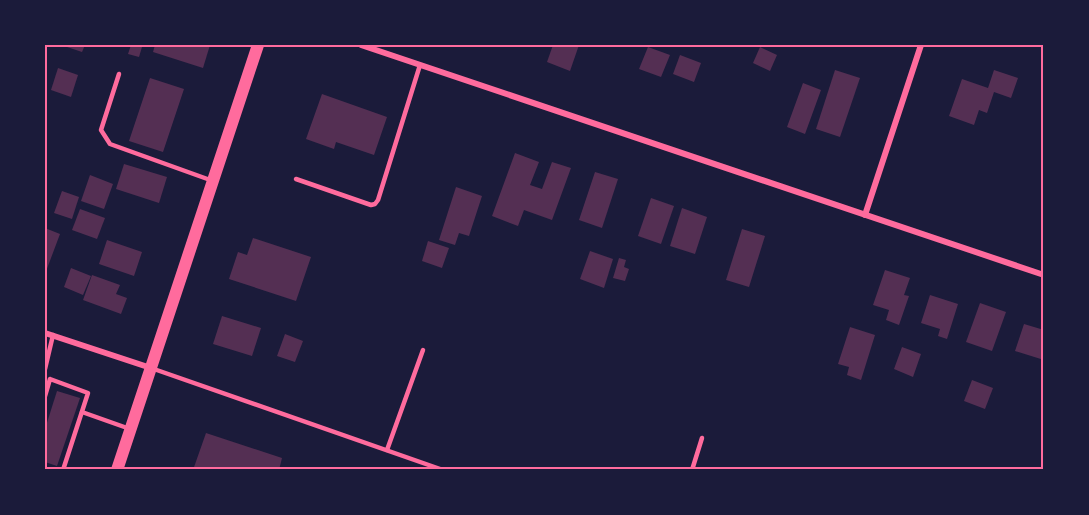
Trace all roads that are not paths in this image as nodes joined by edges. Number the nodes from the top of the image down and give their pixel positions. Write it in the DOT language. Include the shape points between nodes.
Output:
graph roads {
  1 [pos="258,45"];
  2 [pos="361,45"];
  3 [pos="921,45"];
  4 [pos="420,65"];
  5 [pos="119,74"];
  6 [pos="296,179"];
  7 [pos="213,182"];
  8 [pos="865,214"];
  9 [pos="1044,275"];
  10 [pos="45,333"];
  11 [pos="53,335"];
  12 [pos="423,350"];
  13 [pos="151,368"];
  14 [pos="45,369"];
  15 [pos="50,379"];
  16 [pos="45,396"];
  17 [pos="82,412"];
  18 [pos="130,429"];
  19 [pos="702,438"];
  20 [pos="387,450"];
  21 [pos="63,470"];
  22 [pos="117,470"];
  23 [pos="444,470"];
  24 [pos="692,470"];
  1 -- 7 [label="main road"];
  2 -- 4 [label="street"];
  3 -- 8 [label="street"];
  4 -- 6 [label="lane" via="375,204"];
  4 -- 8 [label="street"];
  5 -- 7 [label="lane" via="100,130 110,144"];
  7 -- 13 [label="main road"];
  8 -- 9 [label="street"];
  10 -- 11 [label="street"];
  11 -- 13 [label="street"];
  11 -- 14 [label="lane"];
  12 -- 20 [label="lane"];
  13 -- 18 [label="main road"];
  13 -- 20 [label="lane"];
  14 -- 15 [label="lane"];
  15 -- 16 [label="lane"];
  15 -- 17 [label="lane" via="88,393"];
  17 -- 18 [label="lane"];
  17 -- 21 [label="lane"];
  18 -- 22 [label="main road"];
  19 -- 24 [label="lane"];
  20 -- 23 [label="lane"];
}
